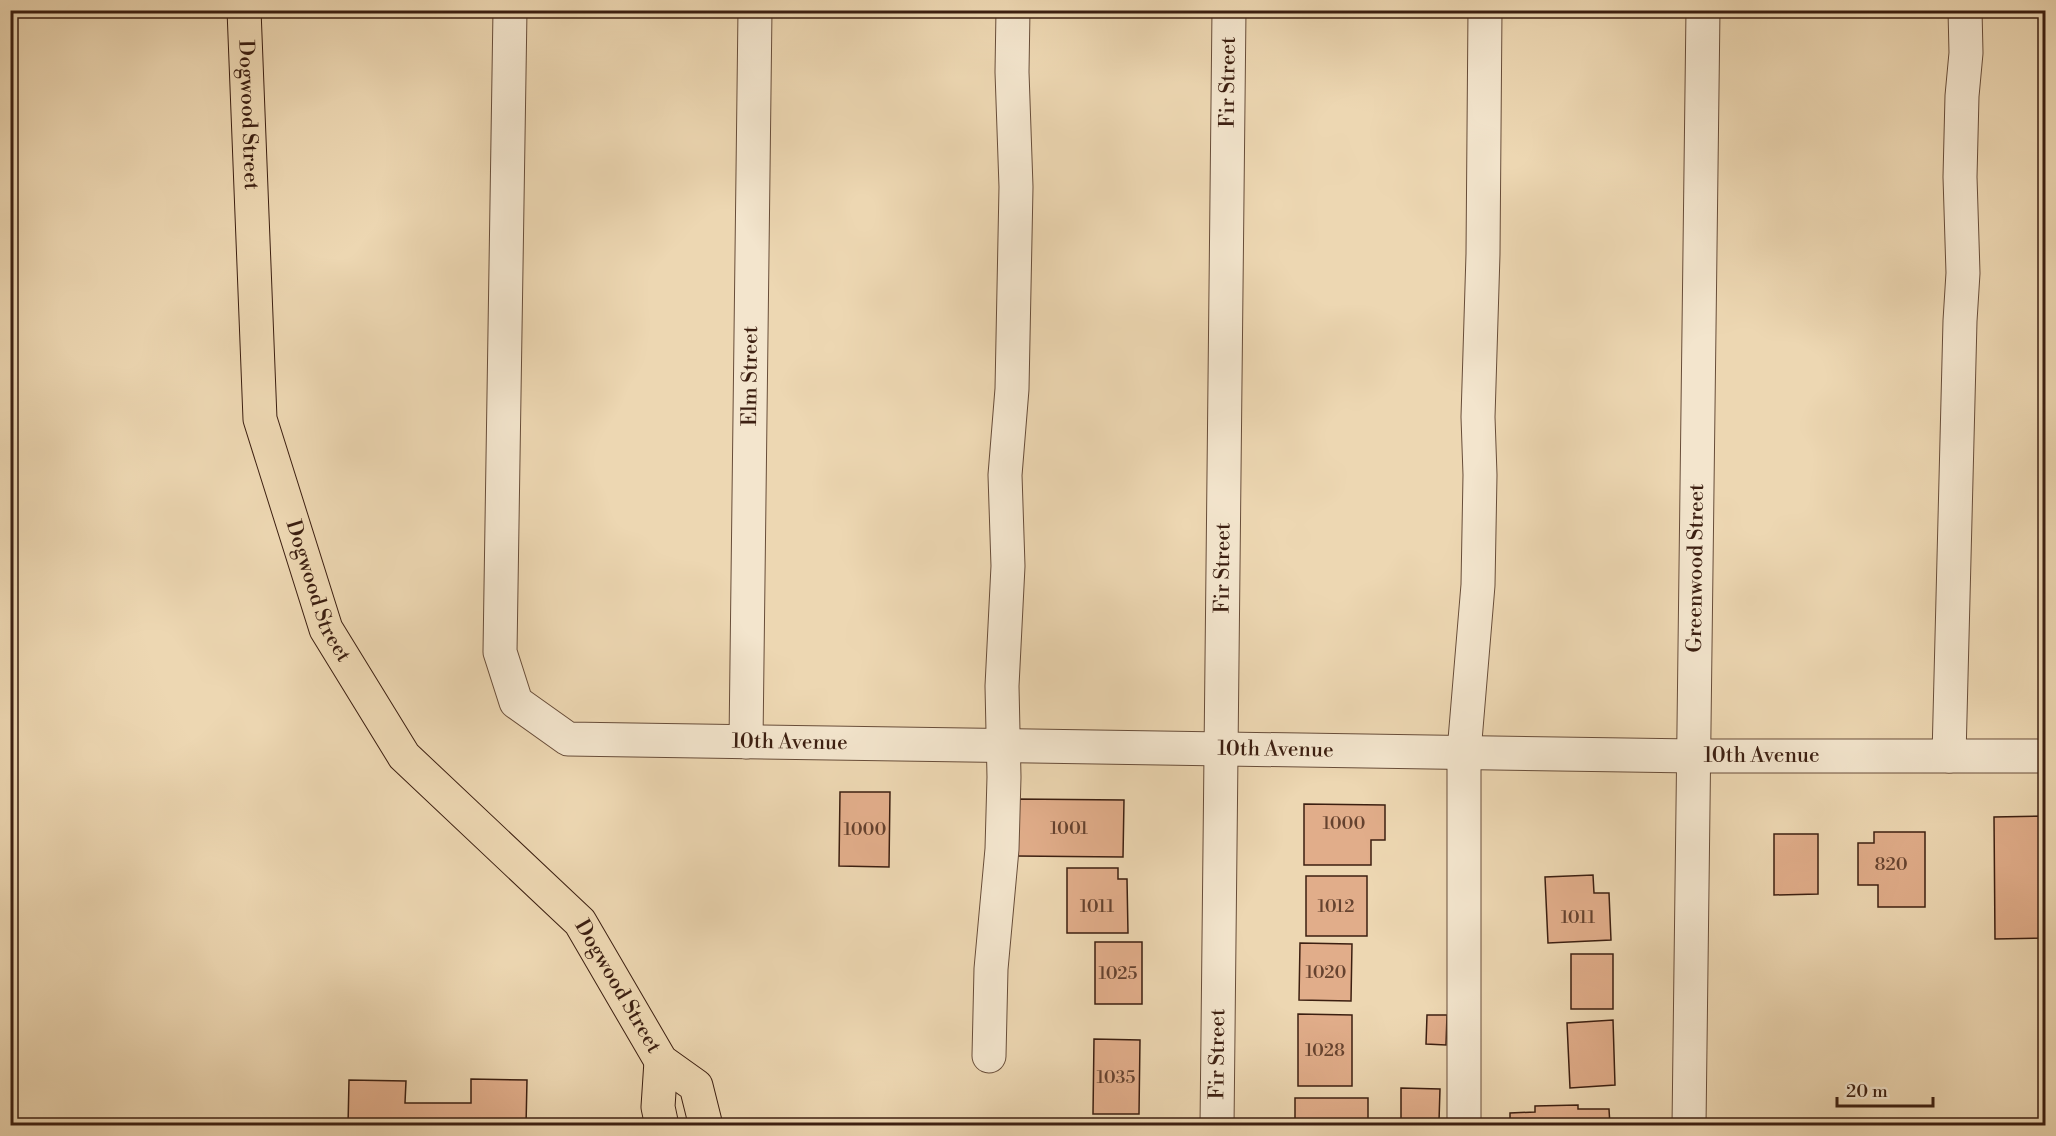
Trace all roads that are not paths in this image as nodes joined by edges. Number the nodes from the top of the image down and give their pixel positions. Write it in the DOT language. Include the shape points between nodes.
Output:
graph roads {
  1 [pos="244,10"];
  2 [pos="510,10"];
  3 [pos="755,10"];
  4 [pos="1013,10"];
  5 [pos="1229,10"];
  6 [pos="1485,10"];
  7 [pos="1703,10"];
  8 [pos="1965,10"];
  9 [pos="746,742"];
  10 [pos="1003,745"];
  11 [pos="1221,749"];
  12 [pos="1464,752"];
  13 [pos="1694,756"];
  14 [pos="1949,756"];
  15 [pos="2046,756"];
  16 [pos="989,1056"];
  17 [pos="661,1061"];
  18 [pos="662,1125"];
  19 [pos="706,1125"];
  20 [pos="1217,1125"];
  21 [pos="1464,1125"];
  22 [pos="1689,1125"];
  1 -- 17 [label="main road, Dogwood Street" via="260,419 326,629 404,756 580,922"];
  2 -- 9 [label="street, 10th Avenue" via="500,652 516,702 568,739"];
  3 -- 9 [label="street, Elm Street"];
  4 -- 10 [label="street" via="1016,199 1012,388 1005,475 1008,566"];
  5 -- 11 [label="street, Fir Street"];
  6 -- 12 [label="street" via="1478,585"];
  7 -- 13 [label="street, Greenwood Street"];
  8 -- 14 [label="street" via="1960,177 1963,273"];
  9 -- 10 [label="street, 10th Avenue"];
  10 -- 11 [label="street, 10th Avenue"];
  10 -- 16 [label="street" via="1002,849 991,969"];
  11 -- 12 [label="street, 10th Avenue"];
  11 -- 20 [label="street, Fir Street"];
  12 -- 13 [label="street, 10th Avenue"];
  12 -- 21 [label="street"];
  13 -- 14 [label="street, 10th Avenue"];
  13 -- 22 [label="street, Greenwood Street"];
  14 -- 15 [label="street, 10th Avenue"];
  17 -- 18 [label="main road, Dogwood Street" via="658,1107"];
  17 -- 19 [label="main road, Dogwood Street" via="696,1086"];
}
